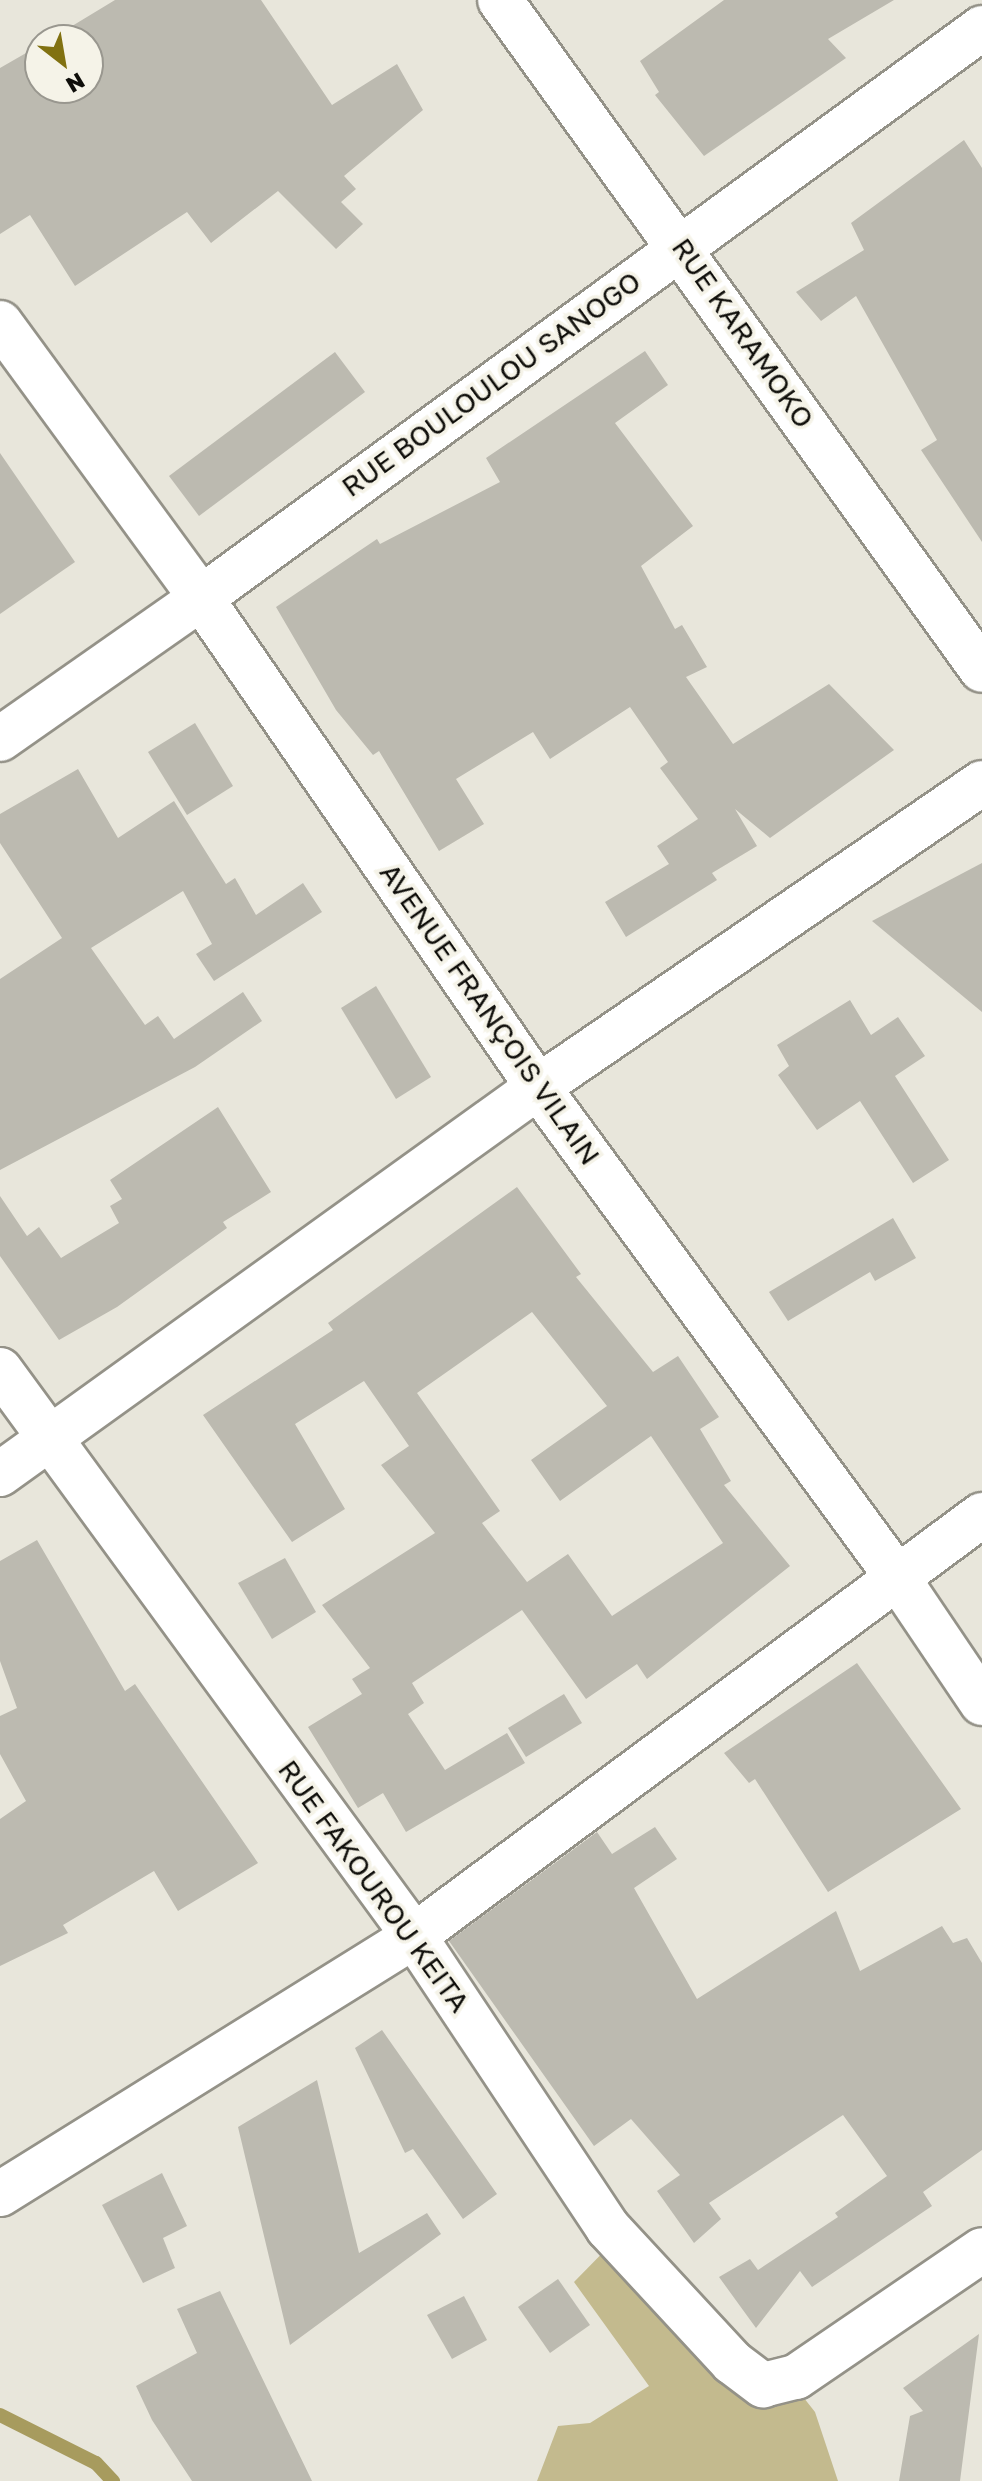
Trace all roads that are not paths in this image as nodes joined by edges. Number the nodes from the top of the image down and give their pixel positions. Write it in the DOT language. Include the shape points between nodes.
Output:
graph roads {
  1 [pos="500,0"];
  2 [pos="982,28"];
  3 [pos="681,244"];
  4 [pos="0,323"];
  5 [pos="201,598"];
  6 [pos="982,670"];
  7 [pos="0,739"];
  8 [pos="982,783"];
  9 [pos="538,1087"];
  10 [pos="0,1370"];
  11 [pos="49,1440"];
  12 [pos="0,1474"];
  13 [pos="982,1515"];
  14 [pos="897,1577"];
  15 [pos="982,1703"];
  16 [pos="414,1936"];
  17 [pos="0,2194"];
  18 [pos="982,2250"];
  1 -- 3 [label="street, RUE KARAMOKO"];
  2 -- 3 [label="street, RUE BOULOULOU SANOGO"];
  3 -- 5 [label="street, RUE BOULOULOU SANOGO"];
  3 -- 6 [label="street, RUE KARAMOKO"];
  4 -- 5 [label="street, AVENUE FRANÇOIS VILAIN"];
  5 -- 7 [label="street, RUE BOULOULOU SANOGO"];
  5 -- 9 [label="street, AVENUE FRANÇOIS VILAIN"];
  8 -- 9 [label="street"];
  9 -- 11 [label="street"];
  9 -- 14 [label="street, AVENUE FRANÇOIS VILAIN"];
  10 -- 11 [label="street, RUE FAKOUROU KEITA"];
  11 -- 12 [label="street"];
  11 -- 16 [label="street, RUE FAKOUROU KEITA"];
  13 -- 14 [label="street"];
  14 -- 15 [label="street, AVENUE FRANÇOIS VILAIN"];
  14 -- 16 [label="street"];
  16 -- 17 [label="street"];
  16 -- 18 [label="street, RUE FAKOUROU KEITA" via="608,2228 712,2343 763,2385 796,2377"];
}
